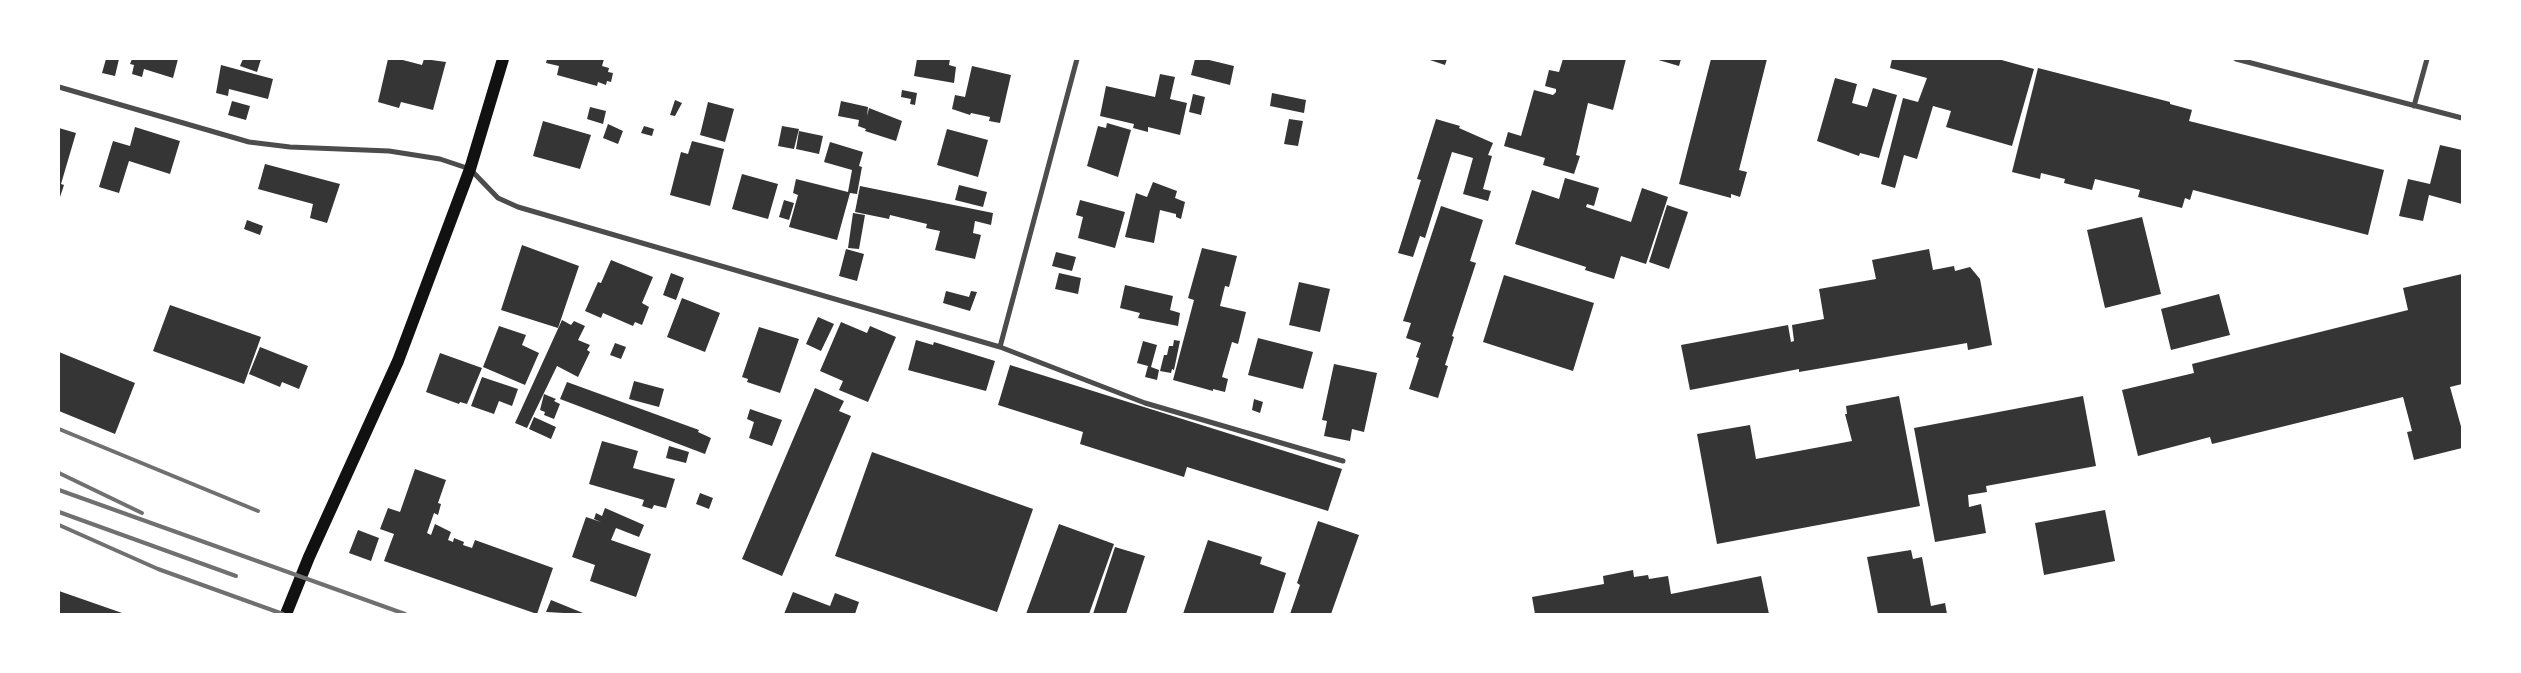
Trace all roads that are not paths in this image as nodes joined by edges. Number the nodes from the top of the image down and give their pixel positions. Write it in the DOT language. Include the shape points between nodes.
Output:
graph roads {
  1 [pos="503,59"];
  2 [pos="1076,59"];
  3 [pos="2236,59"];
  4 [pos="2427,59"];
  5 [pos="59,87"];
  6 [pos="2414,106"];
  7 [pos="2462,118"];
  8 [pos="470,169"];
  9 [pos="1000,346"];
  10 [pos="1343,461"];
  11 [pos="286,614"];
  1 -- 8 [label="main road"];
  2 -- 9 [label="street"];
  3 -- 6 [label="street"];
  4 -- 6 [label="street"];
  5 -- 8 [label="street" via="249,142 388,151 440,159"];
  6 -- 7 [label="street"];
  8 -- 9 [label="street" via="498,198 518,207"];
  8 -- 11 [label="main road" via="398,360 308,557"];
  9 -- 10 [label="street" via="1145,403"];
}
